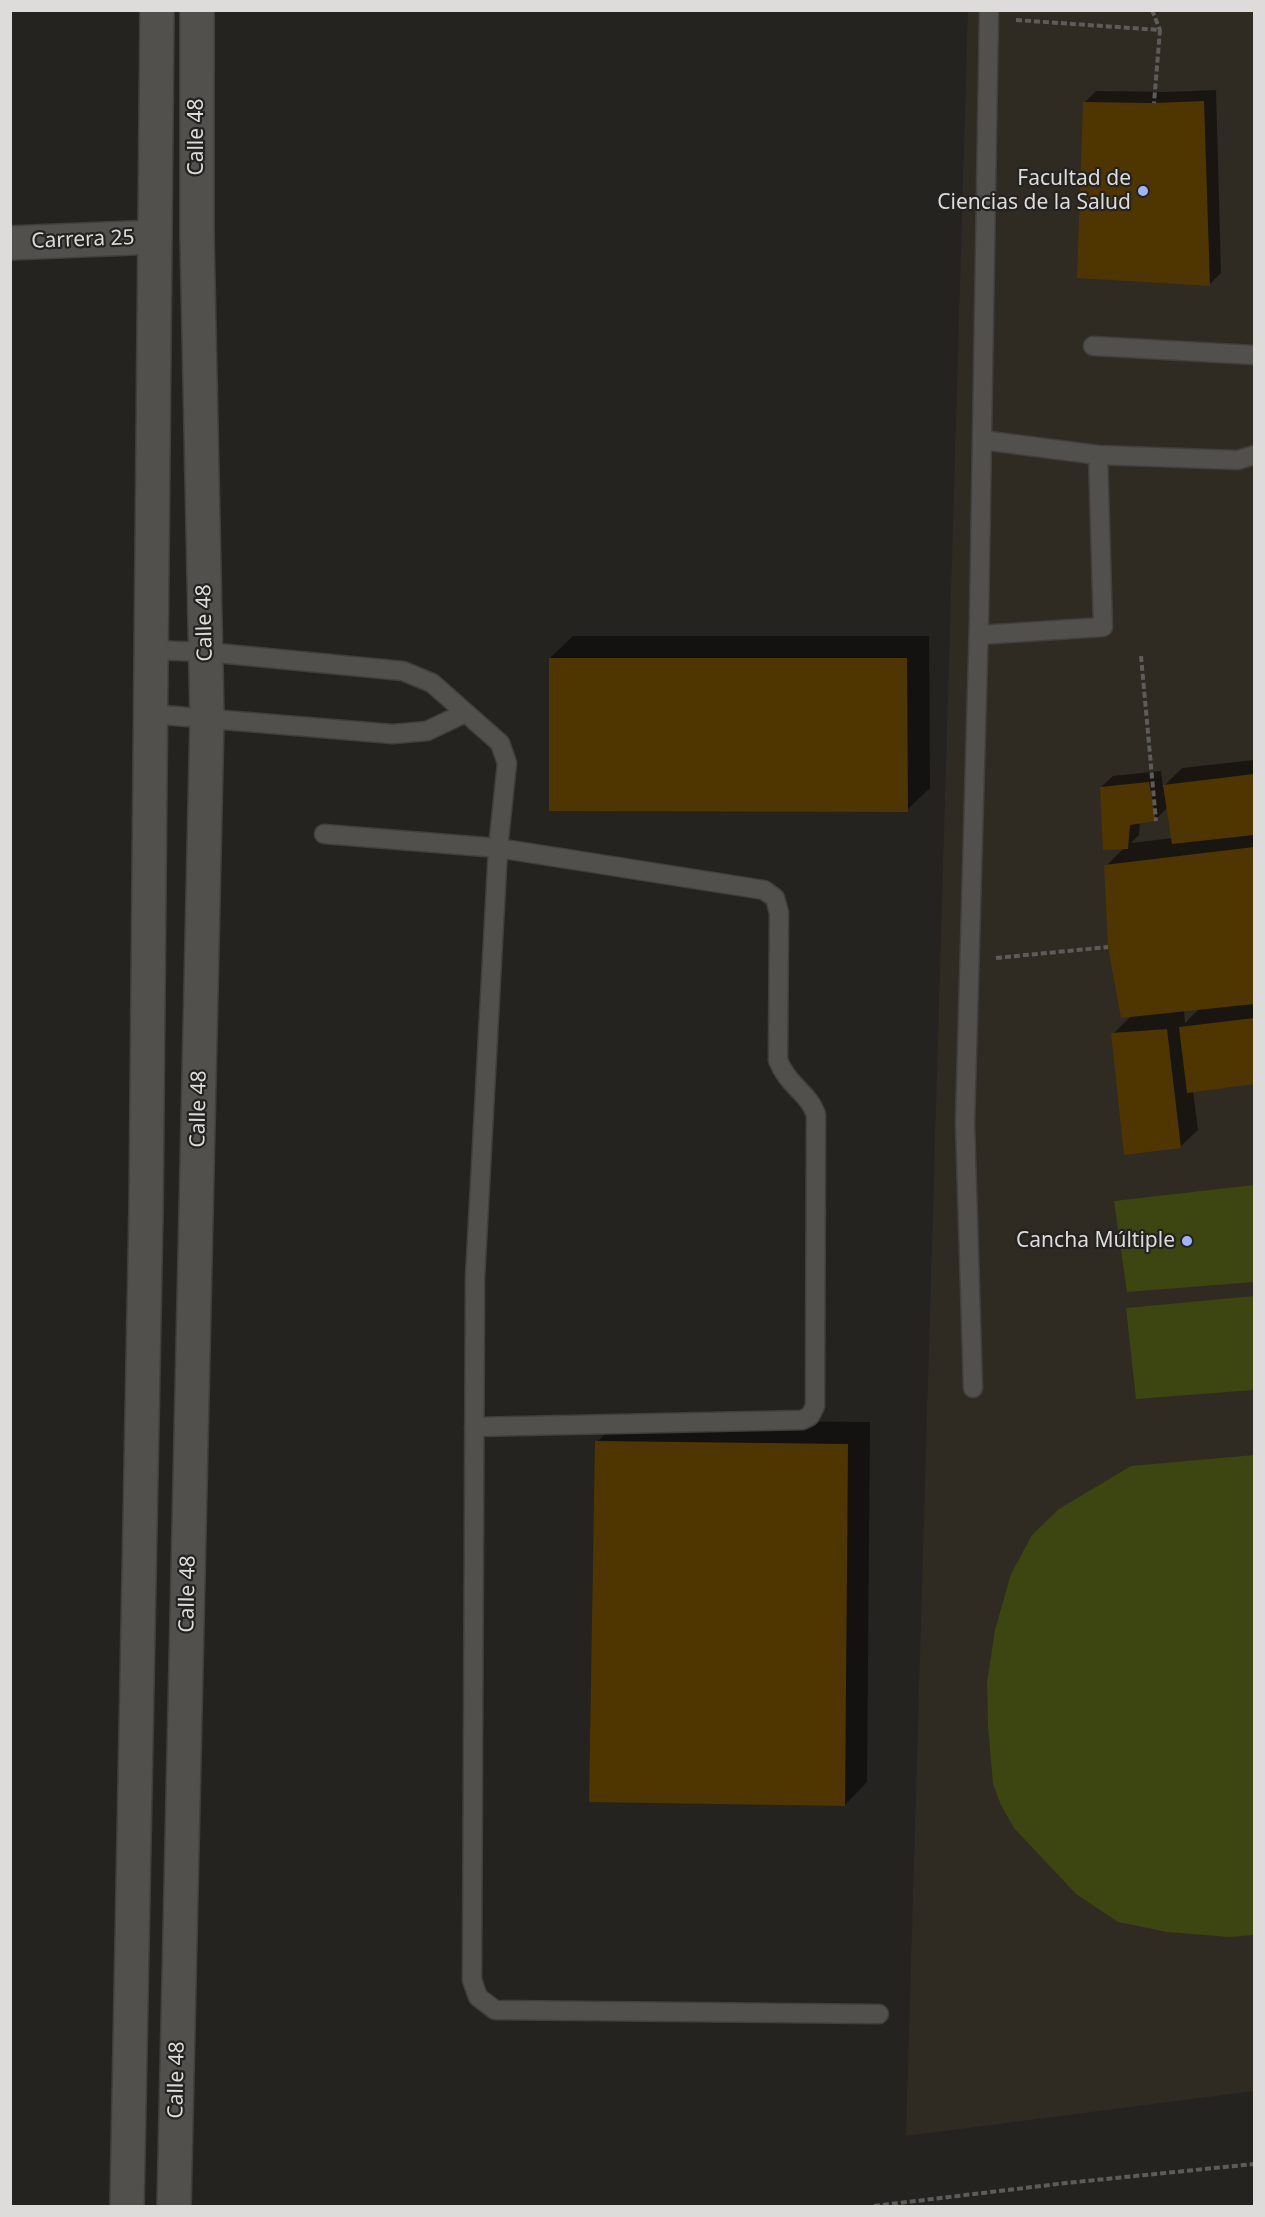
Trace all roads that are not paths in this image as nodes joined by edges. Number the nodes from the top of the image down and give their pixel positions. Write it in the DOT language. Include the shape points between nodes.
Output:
graph roads {
  1 [pos="157,10"];
  2 [pos="197,10"];
  3 [pos="989,14"];
  4 [pos="155,237"];
  5 [pos="10,243"];
  6 [pos="1093,346"];
  7 [pos="1254,355"];
  8 [pos="982,440"];
  9 [pos="1098,455"];
  10 [pos="1254,455"];
  11 [pos="979,635"];
  12 [pos="152,650"];
  13 [pos="206,652"];
  14 [pos="465,713"];
  15 [pos="151,714"];
  16 [pos="207,718"];
  17 [pos="324,834"];
  18 [pos="498,848"];
  19 [pos="973,1388"];
  20 [pos="474,1427"];
  21 [pos="879,2014"];
  22 [pos="127,2206"];
  23 [pos="174,2206"];
  1 -- 4 [label="main road, Calle 48"];
  2 -- 13 [label="main road, Calle 48" via="197,235"];
  3 -- 8 [label="lane"];
  4 -- 5 [label="main road, Carrera 25"];
  4 -- 12 [label="main road, Calle 48"];
  6 -- 7 [label="lane"];
  8 -- 9 [label="lane"];
  8 -- 11 [label="lane"];
  9 -- 10 [label="lane" via="1238,460"];
  9 -- 11 [label="lane" via="1103,627"];
  11 -- 19 [label="lane" via="965,1123"];
  12 -- 13 [label="lane"];
  12 -- 15 [label="main road, Calle 48"];
  13 -- 14 [label="lane" via="403,670 432,683"];
  13 -- 16 [label="main road, Calle 48"];
  14 -- 16 [label="lane" via="427,731 393,734"];
  14 -- 18 [label="lane" via="500,744 507,763"];
  15 -- 16 [label="lane"];
  15 -- 22 [label="main road, Calle 48"];
  16 -- 23 [label="main road, Calle 48"];
  17 -- 18 [label="lane"];
  18 -- 20 [label="lane" via="475,1278"];
  18 -- 20 [label="lane" via="764,890 775,898 779,913 778,1060 783,1073 813,1105 816,1115 815,1406 810,1416 802,1420"];
  20 -- 21 [label="lane" via="472,1980 478,1997 495,2010"];
}
